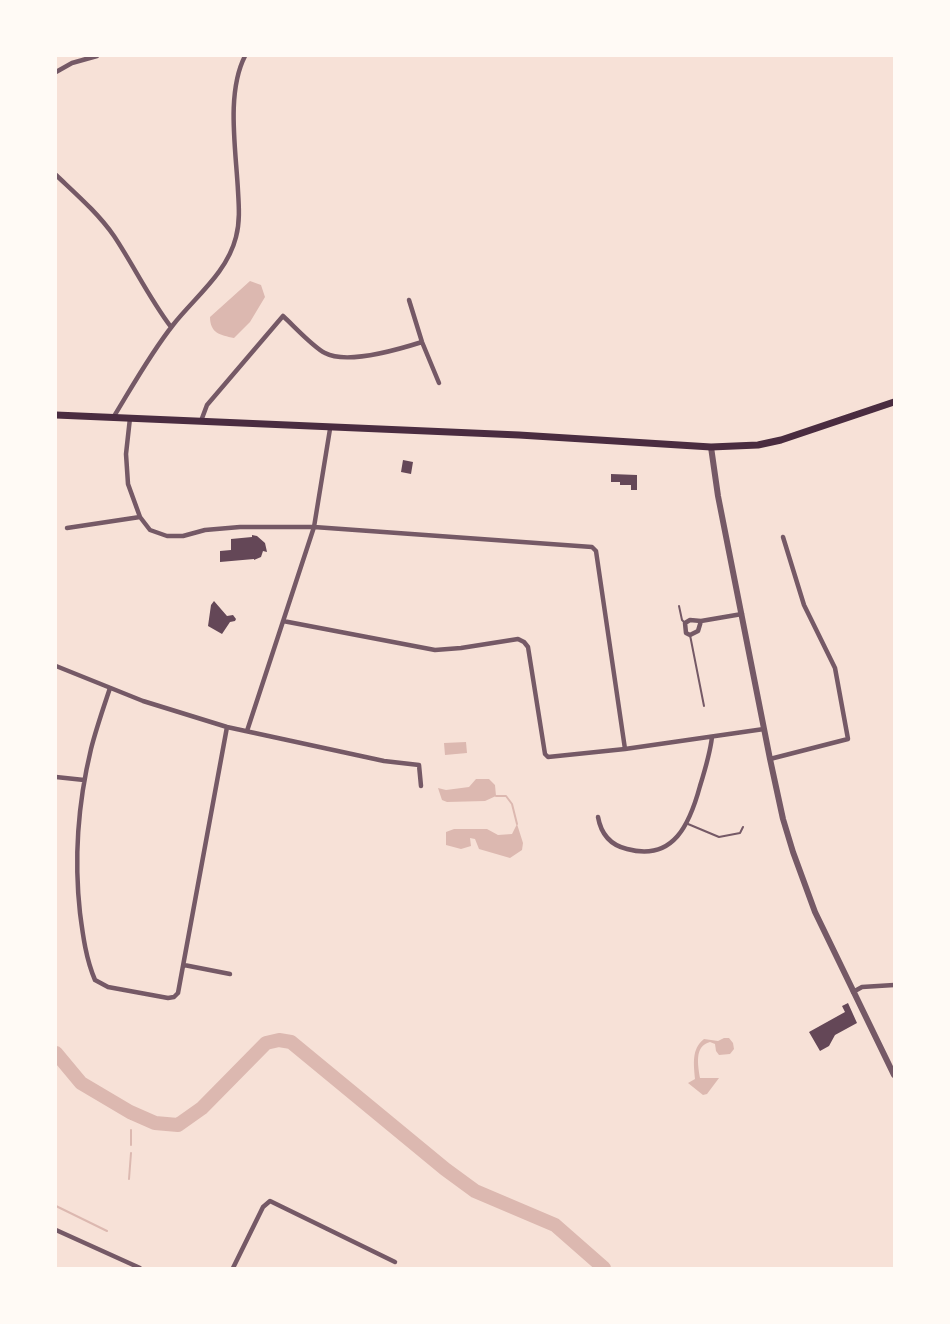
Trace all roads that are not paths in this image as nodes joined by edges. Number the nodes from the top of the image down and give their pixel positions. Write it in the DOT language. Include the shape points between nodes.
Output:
graph roads {
  1 [pos="97,56"];
  2 [pos="245,56"];
  3 [pos="56,72"];
  4 [pos="56,175"];
  5 [pos="409,300"];
  6 [pos="171,327"];
  7 [pos="422,342"];
  8 [pos="439,383"];
  9 [pos="894,402"];
  10 [pos="56,415"];
  11 [pos="113,418"];
  12 [pos="130,418"];
  13 [pos="201,421"];
  14 [pos="330,429"];
  15 [pos="711,447"];
  16 [pos="140,518"];
  17 [pos="314,526"];
  18 [pos="67,528"];
  19 [pos="783,537"];
  20 [pos="679,606"];
  21 [pos="742,614"];
  22 [pos="283,621"];
  23 [pos="701,621"];
  24 [pos="685,623"];
  25 [pos="690,635"];
  26 [pos="56,666"];
  27 [pos="110,688"];
  28 [pos="704,706"];
  29 [pos="227,727"];
  30 [pos="764,729"];
  31 [pos="247,731"];
  32 [pos="712,737"];
  33 [pos="626,749"];
  34 [pos="770,759"];
  35 [pos="56,777"];
  36 [pos="84,780"];
  37 [pos="421,786"];
  38 [pos="598,817"];
  39 [pos="688,824"];
  40 [pos="743,827"];
  41 [pos="183,965"];
  42 [pos="230,974"];
  43 [pos="894,985"];
  44 [pos="853,992"];
  45 [pos="894,1075"];
  46 [pos="56,1230"];
  47 [pos="395,1262"];
  48 [pos="140,1269"];
  49 [pos="233,1269"];
  1 -- 3 [label="street"];
  2 -- 6 [label="street" via="235,89 239,220 236,237 219,272"];
  4 -- 6 [label="street" via="112,234"];
  5 -- 7 [label="street"];
  6 -- 11 [label="street"];
  7 -- 8 [label="street"];
  7 -- 13 [label="street" via="379,354 338,357 325,353 283,316 207,405"];
  9 -- 15 [label="main road" via="781,440"];
  10 -- 11 [label="main road"];
  11 -- 12 [label="main road"];
  12 -- 13 [label="main road"];
  12 -- 16 [label="street" via="128,484"];
  13 -- 14 [label="main road"];
  14 -- 15 [label="main road"];
  14 -- 17 [label="street"];
  15 -- 21 [label="street"];
  16 -- 17 [label="street" via="150,530 167,536 240,526"];
  16 -- 18 [label="street"];
  17 -- 22 [label="street"];
  17 -- 33 [label="street" via="592,547 596,551"];
  19 -- 34 [label="street" via="804,605 835,668 848,739"];
  20 -- 24 [label="lane"];
  21 -- 23 [label="street"];
  21 -- 30 [label="street"];
  22 -- 31 [label="street"];
  22 -- 33 [label="street" via="435,650 518,639 528,647 545,754 548,757"];
  23 -- 24 [label="street"];
  23 -- 25 [label="street" via="698,631"];
  24 -- 25 [label="street"];
  25 -- 28 [label="lane"];
  26 -- 27 [label="street"];
  27 -- 29 [label="street"];
  27 -- 36 [label="street"];
  29 -- 31 [label="street"];
  29 -- 41 [label="street"];
  30 -- 32 [label="street"];
  30 -- 34 [label="street"];
  31 -- 37 [label="street" via="419,765"];
  32 -- 33 [label="street"];
  32 -- 39 [label="street"];
  34 -- 44 [label="street" via="803,883"];
  35 -- 36 [label="street"];
  36 -- 41 [label="street" via="77,862 83,936 95,980 108,987 174,997"];
  38 -- 39 [label="street" via="606,838 638,851 660,848 680,835"];
  39 -- 40 [label="lane" via="719,837 740,833"];
  41 -- 42 [label="street"];
  43 -- 44 [label="street" via="862,987"];
  44 -- 45 [label="street"];
  46 -- 48 [label="street"];
  47 -- 49 [label="street" via="270,1201 263,1207"];
}
